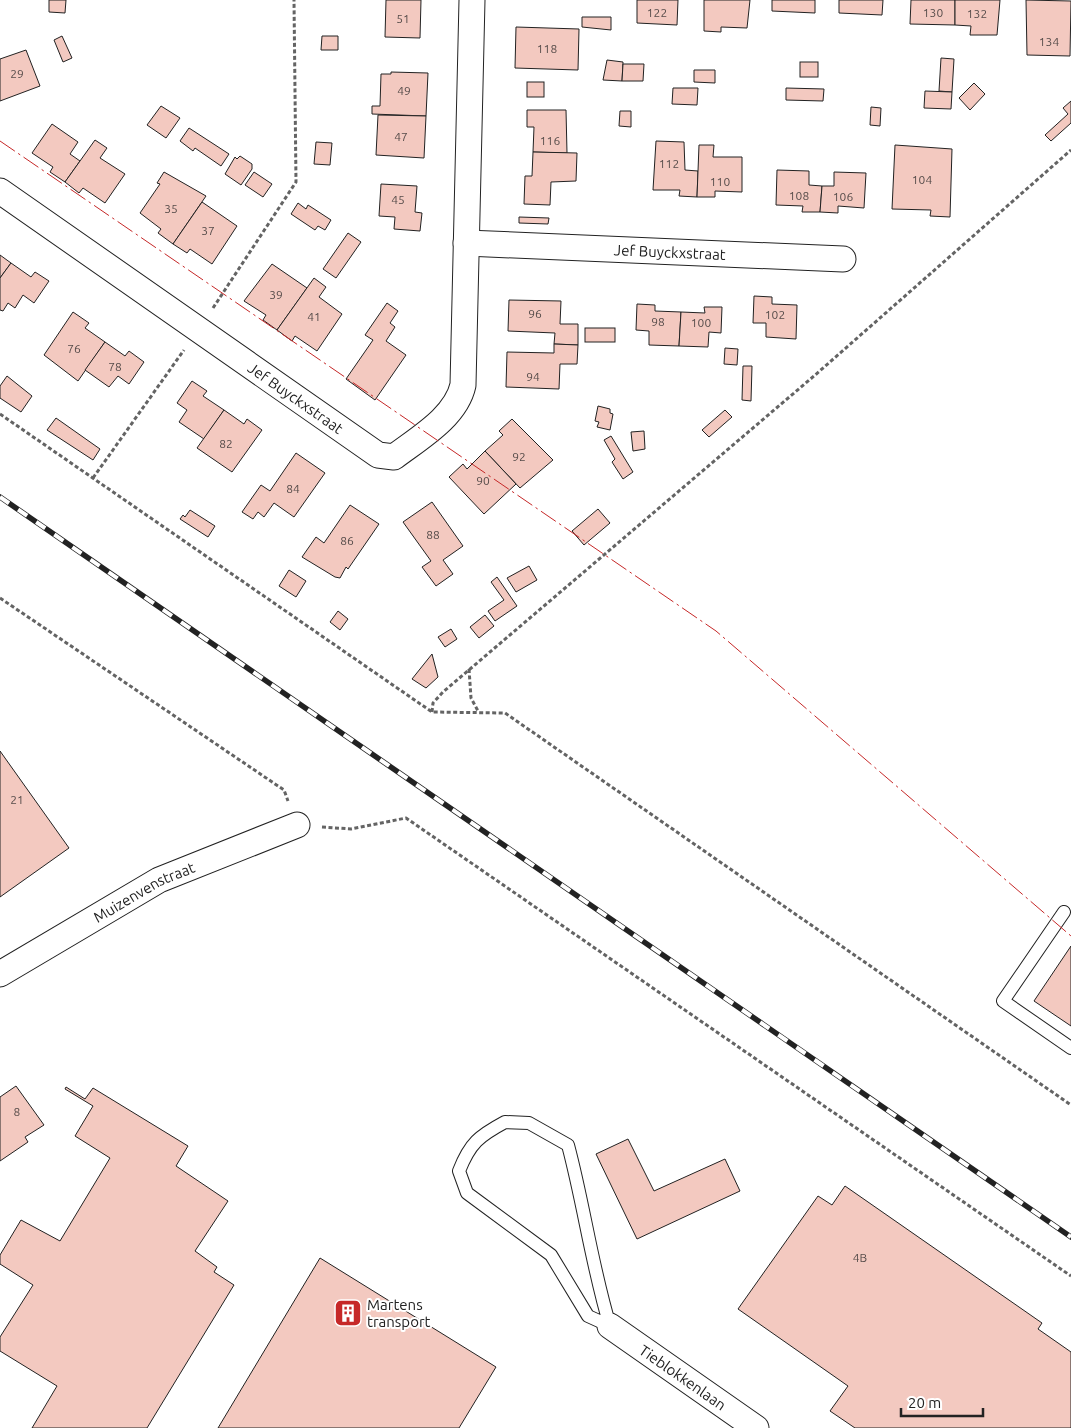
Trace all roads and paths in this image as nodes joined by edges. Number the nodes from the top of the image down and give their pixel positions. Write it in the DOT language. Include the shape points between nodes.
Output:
graph roads {
  1 [pos="294,0"];
  2 [pos="472,0"];
  3 [pos="1071,150"];
  4 [pos="0,191"];
  5 [pos="466,243"];
  6 [pos="843,259"];
  7 [pos="199,330"];
  8 [pos="0,414"];
  9 [pos="92,478"];
  10 [pos="0,598"];
  11 [pos="469,669"];
  12 [pos="479,711"];
  13 [pos="432,712"];
  14 [pos="297,825"];
  15 [pos="1064,912"];
  16 [pos="0,974"];
  17 [pos="1071,1048"];
  18 [pos="1071,1105"];
  19 [pos="1071,1276"];
  20 [pos="610,1326"];
  21 [pos="756,1428"];
  1 -- 7 [label="path" via="296,182"];
  2 -- 5 [label="street, Jef Buyckxstraat"];
  3 -- 11 [label="path" via="814,376"];
  4 -- 7 [label="street, Jef Buyckxstraat"];
  5 -- 6 [label="street, Jef Buyckxstraat"];
  5 -- 7 [label="street, Jef Buyckxstraat" via="460,398 446,416 394,457 378,455"];
  7 -- 9 [label="path"];
  8 -- 9 [label="path"];
  9 -- 13 [label="path"];
  10 -- 14 [label="path" via="284,790"];
  11 -- 12 [label="path" via="471,698"];
  11 -- 13 [label="path" via="433,703"];
  12 -- 13 [label="path"];
  12 -- 18 [label="path" via="505,713"];
  14 -- 16 [label="street, Muizenvenstraat" via="159,880"];
  14 -- 19 [label="path" via="351,829 406,818"];
  15 -- 17 [label="lane" via="1003,1002"];
  20 -- 20 [label="lane" via="598,1286 583,1203 568,1145 530,1123 505,1122 486,1132 468,1149 459,1171 467,1193 551,1255 588,1316"];
  20 -- 21 [label="street, Tieblokkenlaan"];
}
